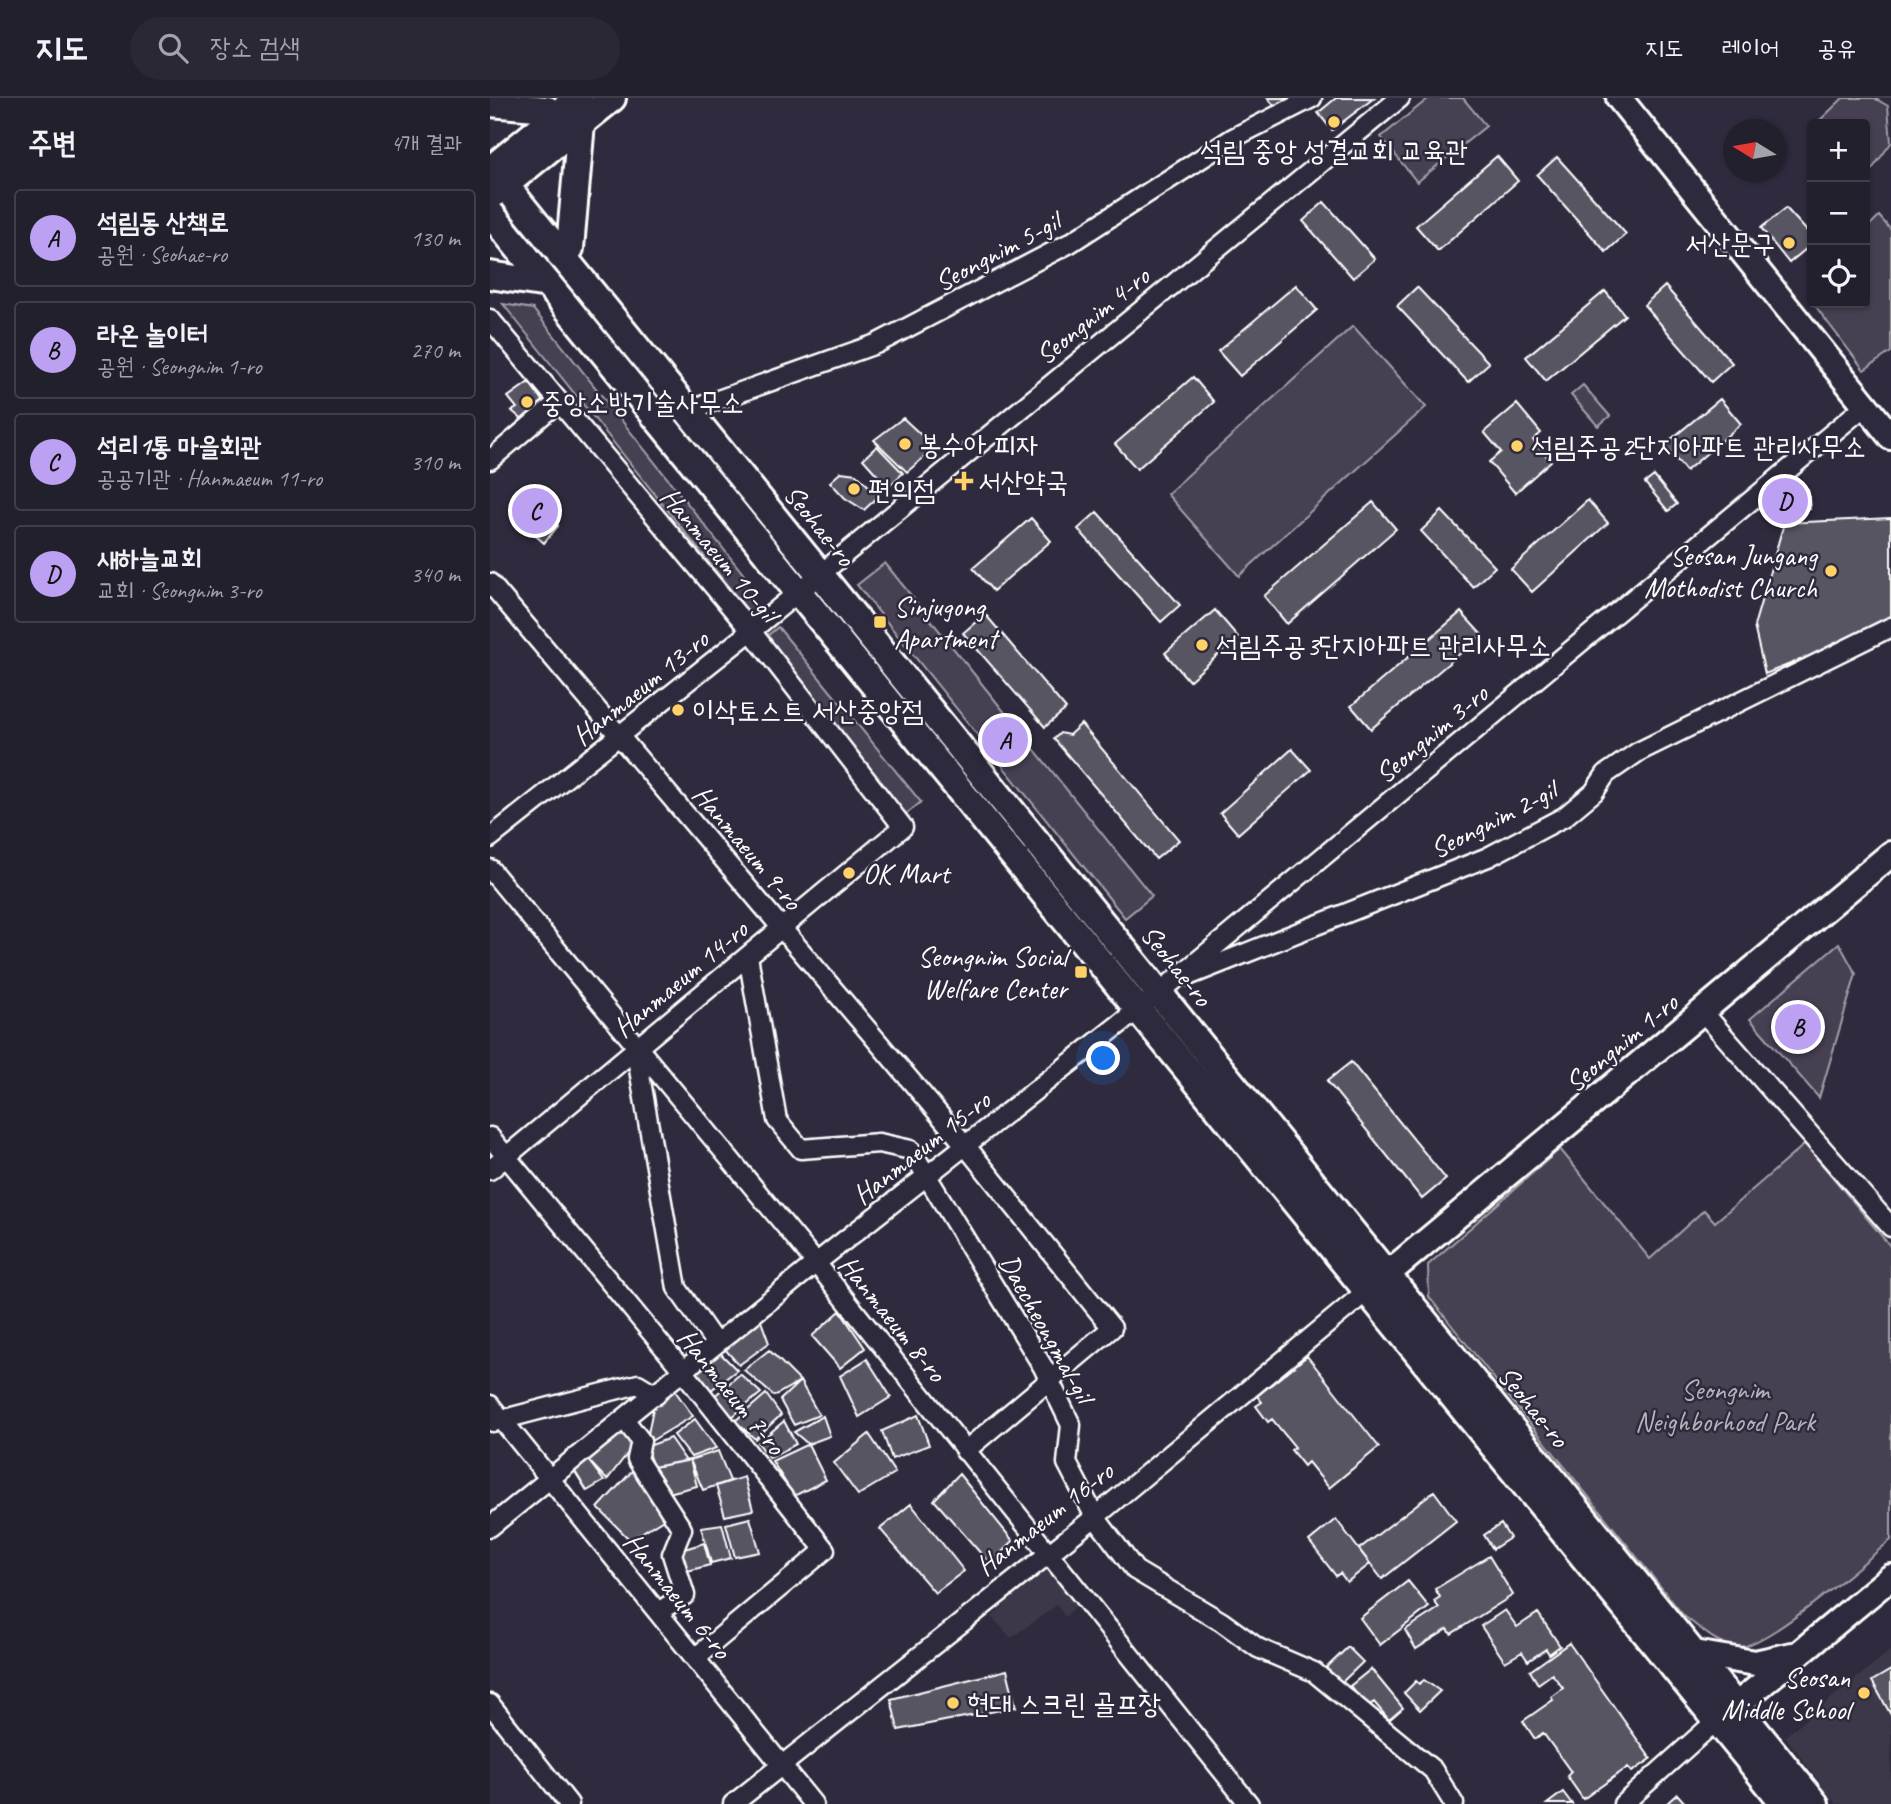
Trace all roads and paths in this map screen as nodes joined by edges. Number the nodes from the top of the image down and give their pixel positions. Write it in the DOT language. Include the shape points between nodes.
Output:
graph roads {
  1 [pos="612,98"];
  2 [pos="1312,98"];
  3 [pos="1400,98"];
  4 [pos="1619,98"];
  5 [pos="490,104"];
  6 [pos="572,112"];
  7 [pos="493,177"];
  8 [pos="490,213"];
  9 [pos="561,256"];
  10 [pos="490,275"];
  11 [pos="548,284"];
  12 [pos="490,319"];
  13 [pos="558,402"];
  14 [pos="1866,405"];
  15 [pos="687,411"];
  16 [pos="1891,437"];
  17 [pos="490,460"];
  18 [pos="819,574"];
  19 [pos="490,583"];
  20 [pos="798,592"];
  21 [pos="1891,627"];
  22 [pos="751,631"];
  23 [pos="621,737"];
  24 [pos="904,827"];
  25 [pos="490,838"];
  26 [pos="1891,854"];
  27 [pos="490,869"];
  28 [pos="782,928"];
  29 [pos="748,956"];
  30 [pos="1166,988"];
  31 [pos="1138,1010"];
  32 [pos="1703,1012"];
  33 [pos="636,1049"];
  34 [pos="490,1137"];
  35 [pos="965,1144"];
  36 [pos="505,1157"];
  37 [pos="490,1170"];
  38 [pos="928,1174"];
  39 [pos="1891,1227"];
  40 [pos="816,1263"];
  41 [pos="1387,1274"];
  42 [pos="1367,1291"];
  43 [pos="716,1344"];
  44 [pos="684,1372"];
  45 [pos="1048,1378"];
  46 [pos="656,1395"];
  47 [pos="490,1405"];
  48 [pos="624,1419"];
  49 [pos="496,1422"];
  50 [pos="965,1451"];
  51 [pos="548,1477"];
  52 [pos="1095,1517"];
  53 [pos="490,1527"];
  54 [pos="1048,1551"];
  55 [pos="1891,1577"];
  56 [pos="658,1612"];
  57 [pos="1694,1653"];
  58 [pos="1796,1654"];
  59 [pos="695,1658"];
  60 [pos="490,1704"];
  61 [pos="1726,1713"];
  62 [pos="783,1766"];
  63 [pos="569,1804"];
  64 [pos="733,1804"];
  65 [pos="813,1804"];
  66 [pos="1249,1804"];
  67 [pos="1454,1804"];
  68 [pos="1623,1804"];
  69 [pos="1785,1804"];
  70 [pos="1815,1804"];
  1 -- 6 [label="main road"];
  2 -- 15 [label="street, Seongnim 5-gil" via="1233,138 1070,243 876,344"];
  3 -- 18 [label="street, Seongnim 4-ro"];
  4 -- 14 [label="street"];
  5 -- 6 [label="street"];
  6 -- 7 [label="main road"];
  6 -- 9 [label="main road" via="570,248"];
  7 -- 9 [label="main road, Seohae-ro"];
  8 -- 11 [label="main road, Seohae-ro"];
  9 -- 15 [label="main road, Seohae-ro"];
  10 -- 11 [label="main road"];
  11 -- 20 [label="main road, Seohae-ro"];
  12 -- 13 [label="street, Hanmaeum 10-gil"];
  13 -- 17 [label="street"];
  13 -- 22 [label="street, Hanmaeum 10-gil"];
  14 -- 16 [label="street"];
  14 -- 30 [label="street, Seongnim 3-ro"];
  15 -- 18 [label="main road, Seohae-ro"];
  18 -- 20 [label="street, Hanmaeum 13-ro"];
  18 -- 30 [label="main road, Seohae-ro"];
  19 -- 23 [label="street, Hanmaeum 9-ro"];
  20 -- 22 [label="street, Hanmaeum 13-ro"];
  20 -- 31 [label="main road, Seohae-ro"];
  21 -- 30 [label="street, Seongnim 2-gil" via="1638,752 1606,774 1594,792 1564,817 1488,857"];
  22 -- 23 [label="street, Hanmaeum 13-ro"];
  22 -- 24 [label="street, Hanmaeum 10-gil"];
  23 -- 25 [label="street, Hanmaeum 13-ro"];
  23 -- 28 [label="street, Hanmaeum 9-ro"];
  24 -- 28 [label="street, Hanmaeum 14-ro"];
  26 -- 32 [label="street, Seongnim 1-ro"];
  27 -- 33 [label="street, Hanmaeum 8-ro"];
  28 -- 29 [label="street, Hanmaeum 14-ro"];
  28 -- 35 [label="street, Hanmaeum 9-ro"];
  29 -- 33 [label="street, Hanmaeum 14-ro"];
  29 -- 38 [label="street, Daecheongmal-gil" via="776,1120 801,1149 879,1143 911,1150"];
  30 -- 31 [label="street, Hanmaeum 15-ro"];
  30 -- 41 [label="main road, Seohae-ro"];
  31 -- 35 [label="street, Hanmaeum 15-ro"];
  31 -- 42 [label="main road, Seohae-ro"];
  32 -- 39 [label="street"];
  32 -- 41 [label="street, Seongnim 1-ro"];
  33 -- 36 [label="street, Hanmaeum 14-ro"];
  33 -- 40 [label="street, Hanmaeum 8-ro"];
  33 -- 43 [label="street" via="677,1288"];
  34 -- 36 [label="street, Hanmaeum 7-ro"];
  35 -- 38 [label="street, Hanmaeum 15-ro"];
  35 -- 45 [label="street, Hanmaeum 9-ro" via="1112,1328"];
  36 -- 37 [label="street, Hanmaeum 14-ro"];
  36 -- 44 [label="street, Hanmaeum 7-ro"];
  38 -- 40 [label="street, Hanmaeum 15-ro"];
  38 -- 45 [label="street, Daecheongmal-gil"];
  40 -- 43 [label="street, Hanmaeum 15-ro"];
  40 -- 50 [label="street, Hanmaeum 8-ro"];
  41 -- 42 [label="street, Hanmaeum 16-ro"];
  41 -- 57 [label="main road, Seohae-ro"];
  42 -- 52 [label="street, Hanmaeum 16-ro"];
  42 -- 61 [label="main road, Seohae-ro"];
  43 -- 44 [label="street, Hanmaeum 15-ro"];
  44 -- 46 [label="street, Hanmaeum 15-ro"];
  44 -- 59 [label="street, Hanmaeum 7-ro" via="825,1550"];
  45 -- 50 [label="street"];
  45 -- 52 [label="street, Daecheongmal-gil" via="1071,1425 1067,1463"];
  46 -- 48 [label="street, Hanmaeum 15-ro"];
  46 -- 49 [label="street" via="638,1384"];
  47 -- 49 [label="street, Hanmaeum 6-ro"];
  48 -- 51 [label="street, Hanmaeum 15-ro"];
  48 -- 56 [label="street" via="642,1441 637,1459 682,1529 672,1554 685,1595"];
  49 -- 51 [label="street, Hanmaeum 6-ro"];
  50 -- 54 [label="street, Hanmaeum 8-ro"];
  51 -- 53 [label="street, Hanmaeum 15-ro"];
  51 -- 56 [label="street, Hanmaeum 6-ro"];
  52 -- 54 [label="street, Hanmaeum 16-ro"];
  52 -- 67 [label="street, Daecheongmal-gil" via="1135,1570 1258,1648 1314,1672 1433,1770"];
  54 -- 62 [label="street, Hanmaeum 16-ro"];
  54 -- 66 [label="street, Hanmaeum 8-ro"];
  55 -- 58 [label="street"];
  56 -- 59 [label="street, Hanmaeum 6-ro"];
  57 -- 58 [label="street" via="1755,1663"];
  57 -- 61 [label="main road, Seohae-ro"];
  58 -- 61 [label="street"];
  59 -- 62 [label="street, Hanmaeum 6-ro"];
  60 -- 63 [label="street"];
  61 -- 68 [label="street"];
  61 -- 69 [label="main road, Seohae-ro"];
  61 -- 70 [label="main road, Seohae-ro"];
  62 -- 64 [label="street, Hanmaeum 16-ro"];
  62 -- 65 [label="street, Hanmaeum 6-ro"];
}
